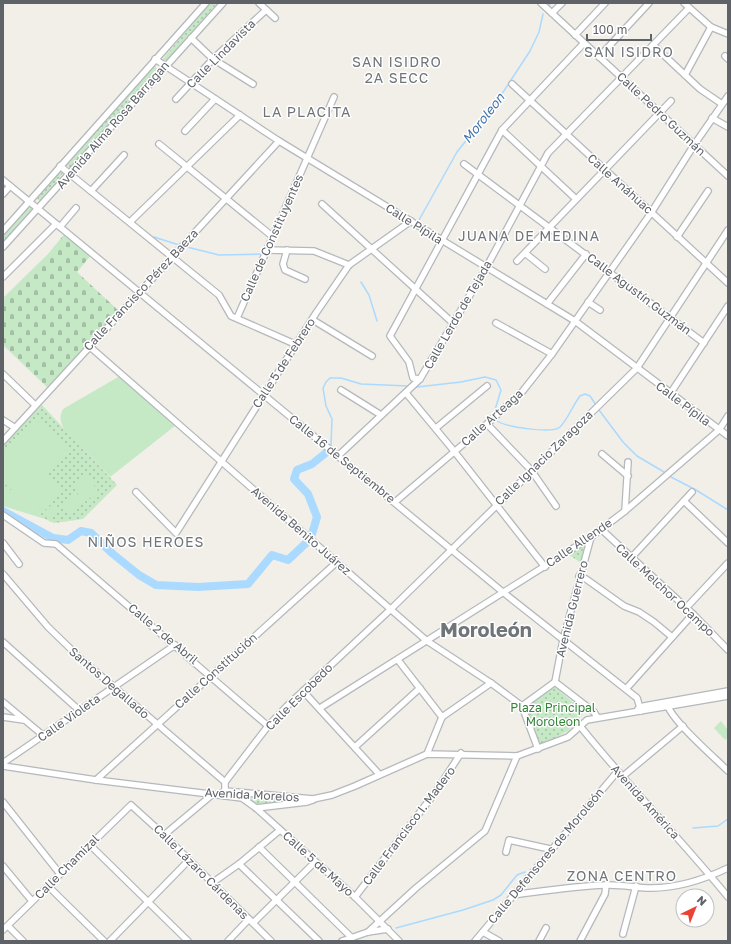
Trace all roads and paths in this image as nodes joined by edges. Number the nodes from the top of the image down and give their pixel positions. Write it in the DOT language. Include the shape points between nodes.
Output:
graph roads {
  1 [pos="206,3"];
  2 [pos="223,3"];
  3 [pos="259,3"];
  4 [pos="541,3"];
  5 [pos="562,3"];
  6 [pos="605,3"];
  7 [pos="649,3"];
  8 [pos="684,3"];
  9 [pos="689,8"];
  10 [pos="266,10"];
  11 [pos="552,13"];
  12 [pos="275,18"];
  13 [pos="711,27"];
  14 [pos="728,34"];
  15 [pos="575,35"];
  16 [pos="191,38"];
  17 [pos="584,43"];
  18 [pos="653,45"];
  19 [pos="599,57"];
  20 [pos="155,59"];
  21 [pos="213,59"];
  22 [pos="164,67"];
  23 [pos="685,75"];
  24 [pos="622,78"];
  25 [pos="191,84"];
  26 [pos="253,84"];
  27 [pos="512,84"];
  28 [pos="728,96"];
  29 [pos="334,97"];
  30 [pos="176,99"];
  31 [pos="215,99"];
  32 [pos="530,100"];
  33 [pos="671,101"];
  34 [pos="722,104"];
  35 [pos="659,113"];
  36 [pos="240,115"];
  37 [pos="712,118"];
  38 [pos="728,127"];
  39 [pos="502,130"];
  40 [pos="185,131"];
  41 [pos="566,136"];
  42 [pos="279,141"];
  43 [pos="158,144"];
  44 [pos="694,145"];
  45 [pos="124,155"];
  46 [pos="308,158"];
  47 [pos="464,164"];
  48 [pos="60,166"];
  49 [pos="541,166"];
  50 [pos="186,167"];
  51 [pos="604,170"];
  52 [pos="70,174"];
  53 [pos="478,174"];
  54 [pos="3,176"];
  55 [pos="728,176"];
  56 [pos="3,180"];
  57 [pos="10,186"];
  58 [pos="91,191"];
  59 [pos="708,191"];
  60 [pos="3,194"];
  61 [pos="576,199"];
  62 [pos="226,200"];
  63 [pos="30,201"];
  64 [pos="322,204"];
  65 [pos="521,206"];
  66 [pos="76,208"];
  67 [pos="38,210"];
  68 [pos="651,213"];
  69 [pos="411,221"];
  70 [pos="130,222"];
  71 [pos="58,225"];
  72 [pos="549,227"];
  73 [pos="728,230"];
  74 [pos="3,231"];
  75 [pos="272,236"];
  76 [pos="677,237"];
  77 [pos="441,241"];
  78 [pos="3,247"];
  79 [pos="371,249"];
  80 [pos="266,250"];
  81 [pos="286,250"];
  82 [pos="525,253"];
  83 [pos="586,254"];
  84 [pos="172,256"];
  85 [pos="517,261"];
  86 [pos="706,263"];
  87 [pos="349,265"];
  88 [pos="486,268"];
  89 [pos="545,269"];
  90 [pos="609,272"];
  91 [pos="3,277"];
  92 [pos="305,279"];
  93 [pos="728,283"];
  94 [pos="415,289"];
  95 [pos="139,291"];
  96 [pos="588,302"];
  97 [pos="547,304"];
  98 [pos="728,306"];
  99 [pos="600,310"];
  100 [pos="237,318"];
  101 [pos="671,318"];
  102 [pos="313,320"];
  103 [pos="575,321"];
  104 [pos="496,323"];
  105 [pos="454,324"];
  106 [pos="704,343"];
  107 [pos="297,345"];
  108 [pos="89,346"];
  109 [pos="552,354"];
  110 [pos="372,356"];
  111 [pos="637,368"];
  112 [pos="3,374"];
  113 [pos="419,381"];
  114 [pos="488,386"];
  115 [pos="341,390"];
  116 [pos="408,391"];
  117 [pos="670,394"];
  118 [pos="264,395"];
  119 [pos="35,405"];
  120 [pos="382,415"];
  121 [pos="728,416"];
  122 [pos="3,420"];
  123 [pos="487,424"];
  124 [pos="14,427"];
  125 [pos="436,428"];
  126 [pos="719,430"];
  127 [pos="728,436"];
  128 [pos="3,441"];
  129 [pos="454,451"];
  130 [pos="602,454"];
  131 [pos="338,455"];
  132 [pos="221,461"];
  133 [pos="628,462"];
  134 [pos="531,470"];
  135 [pos="628,476"];
  136 [pos="136,492"];
  137 [pos="692,492"];
  138 [pos="684,501"];
  139 [pos="395,502"];
  140 [pos="496,504"];
  141 [pos="556,506"];
  142 [pos="625,511"];
  143 [pos="3,515"];
  144 [pos="602,529"];
  145 [pos="591,537"];
  146 [pos="3,543"];
  147 [pos="728,543"];
  148 [pos="451,548"];
  149 [pos="631,558"];
  150 [pos="337,562"];
  151 [pos="728,563"];
  152 [pos="20,564"];
  153 [pos="545,566"];
  154 [pos="3,574"];
  155 [pos="579,576"];
  156 [pos="504,593"];
  157 [pos="686,608"];
  158 [pos="391,609"];
  159 [pos="693,614"];
  160 [pos="672,637"];
  161 [pos="563,640"];
  162 [pos="427,641"];
  163 [pos="3,642"];
  164 [pos="175,645"];
  165 [pos="728,650"];
  166 [pos="398,660"];
  167 [pos="210,675"];
  168 [pos="555,682"];
  169 [pos="491,683"];
  170 [pos="113,687"];
  171 [pos="420,688"];
  172 [pos="303,690"];
  173 [pos="626,690"];
  174 [pos="728,691"];
  175 [pos="728,696"];
  176 [pos="3,702"];
  177 [pos="667,704"];
  178 [pos="522,706"];
  179 [pos="320,708"];
  180 [pos="639,710"];
  181 [pos="80,711"];
  182 [pos="3,717"];
  183 [pos="442,717"];
  184 [pos="597,717"];
  185 [pos="25,720"];
  186 [pos="157,724"];
  187 [pos="268,726"];
  188 [pos="580,726"];
  189 [pos="683,726"];
  190 [pos="44,736"];
  191 [pos="355,747"];
  192 [pos="538,749"];
  193 [pos="427,754"];
  194 [pos="461,754"];
  195 [pos="517,756"];
  196 [pos="3,763"];
  197 [pos="3,766"];
  198 [pos="727,767"];
  199 [pos="617,772"];
  200 [pos="380,774"];
  201 [pos="622,777"];
  202 [pos="96,780"];
  203 [pos="225,782"];
  204 [pos="216,794"];
  205 [pos="225,794"];
  206 [pos="250,794"];
  207 [pos="313,799"];
  208 [pos="3,802"];
  209 [pos="249,802"];
  210 [pos="131,805"];
  211 [pos="256,808"];
  212 [pos="280,830"];
  213 [pos="164,834"];
  214 [pos="90,844"];
  215 [pos="260,847"];
  216 [pos="550,849"];
  217 [pos="506,852"];
  218 [pos="189,860"];
  219 [pos="315,862"];
  220 [pos="239,864"];
  221 [pos="3,866"];
  222 [pos="728,868"];
  223 [pos="60,874"];
  224 [pos="711,876"];
  225 [pos="295,881"];
  226 [pos="212,883"];
  227 [pos="606,885"];
  228 [pos="48,886"];
  229 [pos="636,886"];
  230 [pos="513,895"];
  231 [pos="355,897"];
  232 [pos="728,897"];
  233 [pos="276,899"];
  234 [pos="32,901"];
  235 [pos="149,902"];
  236 [pos="380,920"];
  237 [pos="251,921"];
  238 [pos="5,928"];
  239 [pos="546,928"];
  240 [pos="388,929"];
  241 [pos="368,932"];
  242 [pos="483,932"];
  243 [pos="623,934"];
  244 [pos="352,938"];
  245 [pos="23,941"];
  246 [pos="104,941"];
  247 [pos="110,941"];
  248 [pos="188,941"];
  249 [pos="228,941"];
  250 [pos="271,941"];
  251 [pos="319,941"];
  252 [pos="342,941"];
  253 [pos="399,941"];
  254 [pos="475,941"];
  255 [pos="499,941"];
  256 [pos="539,941"];
  257 [pos="580,941"];
  1 -- 20 [label="street, Avenida Alma Rosa Barragan"];
  2 -- 16 [label="street, Avenida Alma Rosa Barragan"];
  3 -- 10 [label="street"];
  4 -- 11 [label="street, Calle Pedro Guzmán"];
  5 -- 11 [label="street"];
  6 -- 15 [label="street"];
  7 -- 19 [label="street"];
  8 -- 9 [label="street"];
  9 -- 13 [label="street"];
  9 -- 18 [label="street, Calle Lerdo de Tejada"];
  10 -- 12 [label="street"];
  10 -- 21 [label="street, Calle Lindavista"];
  11 -- 15 [label="street, Calle Pedro Guzmán"];
  13 -- 14 [label="street"];
  13 -- 23 [label="street"];
  15 -- 17 [label="street, Calle Pedro Guzmán"];
  16 -- 21 [label="street"];
  16 -- 22 [label="street, Avenida Alma Rosa Barragan"];
  17 -- 19 [label="street, Calle Pedro Guzmán"];
  17 -- 32 [label="street"];
  18 -- 23 [label="street"];
  18 -- 24 [label="street, Calle Lerdo de Tejada"];
  19 -- 24 [label="street, Calle Pedro Guzmán"];
  20 -- 22 [label="street, Calle Pípila"];
  20 -- 48 [label="street, Avenida Alma Rosa Barragan"];
  21 -- 25 [label="street, Calle Lindavista"];
  21 -- 26 [label="street"];
  22 -- 25 [label="street, Calle Pípila"];
  22 -- 52 [label="street, Avenida Alma Rosa Barragan"];
  23 -- 34 [label="street"];
  24 -- 35 [label="street, Calle Pedro Guzmán"];
  24 -- 41 [label="street, Calle Lerdo de Tejada"];
  25 -- 30 [label="street, Calle Lindavista"];
  25 -- 31 [label="street, Calle Pípila"];
  27 -- 32 [label="street, Calle Anáhuac"];
  28 -- 34 [label="street, Calle Arteaga"];
  29 -- 46 [label="street, Calle de Constituyentes"];
  31 -- 36 [label="street, Calle Pípila"];
  31 -- 40 [label="street"];
  32 -- 39 [label="street"];
  32 -- 41 [label="street, Calle Anáhuac"];
  33 -- 35 [label="street"];
  34 -- 37 [label="street, Calle Arteaga"];
  35 -- 44 [label="street, Calle Pedro Guzmán"];
  35 -- 51 [label="street"];
  36 -- 42 [label="street, Calle Pípila"];
  36 -- 50 [label="street"];
  37 -- 38 [label="street"];
  37 -- 44 [label="street, Calle Arteaga"];
  39 -- 49 [label="street"];
  39 -- 53 [label="street"];
  41 -- 49 [label="street, Calle Lerdo de Tejada" via="548,153"];
  41 -- 51 [label="street, Calle Anáhuac"];
  42 -- 46 [label="street, Calle Pípila"];
  42 -- 62 [label="street, Calle Francisco Pérez Baeza"];
  43 -- 50 [label="street"];
  44 -- 55 [label="street, Calle Pedro Guzmán"];
  44 -- 68 [label="street, Calle Arteaga"];
  45 -- 58 [label="street"];
  46 -- 69 [label="street, Calle Pípila"];
  46 -- 75 [label="street, Calle de Constituyentes"];
  47 -- 53 [label="street, Calle Agustín Guzmán"];
  48 -- 52 [label="street, Calle de Constituyentes"];
  48 -- 63 [label="street, Avenida Alma Rosa Barragan"];
  49 -- 61 [label="street"];
  49 -- 65 [label="street, Calle Lerdo de Tejada"];
  50 -- 62 [label="street"];
  50 -- 70 [label="street"];
  51 -- 61 [label="street"];
  51 -- 68 [label="street, Calle Anáhuac"];
  52 -- 58 [label="street, Calle de Constituyentes"];
  52 -- 67 [label="street, Avenida Alma Rosa Barragan"];
  53 -- 65 [label="street, Calle Agustín Guzmán"];
  53 -- 77 [label="street"];
  54 -- 63 [label="street"];
  56 -- 57 [label="street"];
  57 -- 60 [label="street"];
  57 -- 63 [label="street"];
  58 -- 70 [label="street, Calle de Constituyentes"];
  59 -- 76 [label="street"];
  61 -- 72 [label="street"];
  62 -- 75 [label="street"];
  62 -- 84 [label="street, Calle Francisco Pérez Baeza"];
  63 -- 67 [label="street, Calle 16 de Septiembre"];
  63 -- 74 [label="street, Avenida Alma Rosa Barragan"];
  64 -- 79 [label="street"];
  65 -- 72 [label="street, Calle Agustín Guzmán"];
  65 -- 88 [label="street, Calle Lerdo de Tejada"];
  66 -- 71 [label="street"];
  67 -- 71 [label="street, Calle 16 de Septiembre"];
  67 -- 78 [label="street, Avenida Alma Rosa Barragan"];
  68 -- 76 [label="street, Calle Anáhuac"];
  68 -- 90 [label="street, Calle Arteaga"];
  69 -- 77 [label="street, Calle Pípila"];
  69 -- 79 [label="street, Calle 5 de Febrero"];
  70 -- 84 [label="street, Calle de Constituyentes"];
  71 -- 91 [label="street"];
  71 -- 95 [label="street, Calle 16 de Septiembre"];
  72 -- 82 [label="street"];
  72 -- 83 [label="street, Calle Agustín Guzmán"];
  73 -- 86 [label="street, Calle Ignacio Zaragoza"];
  75 -- 80 [label="street, Calle de Constituyentes"];
  76 -- 86 [label="street, Calle Anáhuac"];
  77 -- 88 [label="street, Calle Pípila"];
  77 -- 94 [label="street"];
  79 -- 87 [label="street, Calle 5 de Febrero"];
  79 -- 94 [label="street"];
  80 -- 81 [label="street"];
  80 -- 100 [label="street, Calle de Constituyentes"];
  81 -- 87 [label="street" via="314,251"];
  81 -- 92 [label="street" via="283,264 285,270"];
  82 -- 85 [label="street"];
  82 -- 89 [label="street"];
  83 -- 90 [label="street, Calle Agustín Guzmán"];
  83 -- 97 [label="street"];
  84 -- 95 [label="street, Calle Francisco Pérez Baeza"];
  84 -- 100 [label="street, Calle de Constituyentes" via="222,297 228,313"];
  86 -- 93 [label="street, Calle Anáhuac"];
  86 -- 101 [label="street, Calle Ignacio Zaragoza"];
  87 -- 102 [label="street, Calle 5 de Febrero"];
  88 -- 97 [label="street, Calle Pípila"];
  88 -- 105 [label="street, Calle Lerdo de Tejada"];
  90 -- 96 [label="street, Calle Arteaga"];
  90 -- 101 [label="street, Calle Agustín Guzmán"];
  94 -- 105 [label="street"];
  94 -- 113 [label="street" via="390,336 409,362 413,378"];
  95 -- 108 [label="street, Calle Francisco Pérez Baeza"];
  95 -- 118 [label="street, Calle 16 de Septiembre"];
  96 -- 99 [label="street"];
  96 -- 103 [label="street, Calle Arteaga"];
  97 -- 103 [label="street, Calle Pípila"];
  98 -- 106 [label="street"];
  100 -- 107 [label="street, Calle de Constituyentes"];
  101 -- 106 [label="street, Calle Agustín Guzmán"];
  101 -- 111 [label="street, Calle Ignacio Zaragoza"];
  102 -- 107 [label="street, Calle 5 de Febrero"];
  102 -- 110 [label="street"];
  103 -- 109 [label="street, Calle Arteaga"];
  103 -- 111 [label="street, Calle Pípila"];
  104 -- 109 [label="street"];
  105 -- 113 [label="street, Calle Lerdo de Tejada"];
  106 -- 117 [label="street"];
  107 -- 118 [label="street, Calle 5 de Febrero"];
  108 -- 119 [label="street, Calle Francisco Pérez Baeza"];
  108 -- 132 [label="street, Avenida Benito Juárez"];
  109 -- 123 [label="street, Calle Arteaga" via="522,392"];
  111 -- 117 [label="street, Calle Pípila"];
  111 -- 134 [label="street, Calle Ignacio Zaragoza"];
  112 -- 119 [label="street"];
  113 -- 116 [label="street"];
  114 -- 125 [label="street"];
  115 -- 120 [label="street"];
  116 -- 120 [label="street"];
  116 -- 125 [label="street"];
  117 -- 126 [label="street, Calle Pípila"];
  118 -- 131 [label="street, Calle 16 de Septiembre"];
  118 -- 132 [label="street, Calle 5 de Febrero"];
  119 -- 124 [label="street, Calle Francisco Pérez Baeza"];
  120 -- 131 [label="street"];
  121 -- 126 [label="street, Calle Allende"];
  122 -- 124 [label="street"];
  123 -- 129 [label="street, Calle Arteaga"];
  123 -- 134 [label="street"];
  124 -- 128 [label="street, Calle Francisco Pérez Baeza"];
  125 -- 129 [label="street"];
  126 -- 127 [label="street, Calle Pípila"];
  126 -- 142 [label="street, Calle Allende"];
  129 -- 139 [label="street, Calle Arteaga"];
  129 -- 140 [label="street"];
  130 -- 135 [label="street"];
  131 -- 139 [label="street, Calle 16 de Septiembre"];
  132 -- 136 [label="street, Calle 5 de Febrero" via="176,533"];
  132 -- 150 [label="street, Avenida Benito Juárez"];
  133 -- 135 [label="street"];
  134 -- 140 [label="street, Calle Ignacio Zaragoza"];
  134 -- 141 [label="street"];
  135 -- 142 [label="street"];
  137 -- 138 [label="street"];
  138 -- 147 [label="street"];
  138 -- 149 [label="street"];
  139 -- 148 [label="street, Calle 16 de Septiembre"];
  140 -- 148 [label="street, Calle Ignacio Zaragoza"];
  140 -- 153 [label="street"];
  142 -- 144 [label="street, Calle Allende"];
  143 -- 164 [label="street, Calle 2 de Abril" via="44,543 56,544"];
  144 -- 145 [label="street, Calle Allende"];
  144 -- 149 [label="street, Calle Melchor Ocampo"];
  145 -- 153 [label="street, Calle Allende"];
  145 -- 155 [label="street, Avenida Guerrero"];
  146 -- 152 [label="street"];
  148 -- 156 [label="street, Calle 16 de Septiembre"];
  148 -- 158 [label="street, Calle Ignacio Zaragoza"];
  149 -- 157 [label="street, Calle Melchor Ocampo"];
  150 -- 158 [label="street, Avenida Benito Juárez"];
  150 -- 167 [label="street, Calle Constitución"];
  151 -- 157 [label="street"];
  153 -- 156 [label="street, Calle Allende"];
  154 -- 170 [label="street, Santos Degallado" via="48,627"];
  155 -- 160 [label="street" via="624,606 639,612"];
  155 -- 161 [label="street, Avenida Guerrero"];
  156 -- 161 [label="street, Calle 16 de Septiembre"];
  156 -- 162 [label="street, Calle Allende"];
  157 -- 159 [label="street, Calle Melchor Ocampo"];
  158 -- 162 [label="street, Avenida Benito Juárez"];
  158 -- 172 [label="street, Calle Escobedo"];
  159 -- 160 [label="street"];
  159 -- 165 [label="street, Calle Melchor Ocampo"];
  160 -- 173 [label="street"];
  161 -- 168 [label="street, Avenida Guerrero"];
  161 -- 173 [label="street, Calle 16 de Septiembre"];
  162 -- 166 [label="street, Calle Allende"];
  162 -- 169 [label="street, Avenida Benito Juárez"];
  163 -- 181 [label="street"];
  164 -- 167 [label="street, Calle 2 de Abril"];
  164 -- 170 [label="street, Calle Violeta"];
  166 -- 171 [label="street"];
  166 -- 179 [label="street, Calle Allende"];
  167 -- 186 [label="street, Calle Constitución"];
  167 -- 187 [label="street, Calle 2 de Abril"];
  168 -- 178 [label="street"];
  168 -- 184 [label="street"];
  169 -- 178 [label="street, Avenida Benito Juárez"];
  169 -- 183 [label="street"];
  170 -- 181 [label="street, Calle Violeta"];
  170 -- 186 [label="street, Santos Degallado"];
  171 -- 183 [label="street"];
  171 -- 191 [label="street"];
  172 -- 179 [label="street"];
  172 -- 187 [label="street, Calle Escobedo"];
  173 -- 180 [label="street, Calle 16 de Septiembre" via="637,698"];
  174 -- 177 [label="street"];
  175 -- 177 [label="street"];
  176 -- 185 [label="street"];
  177 -- 180 [label="street"];
  177 -- 189 [label="street"];
  178 -- 192 [label="street"];
  179 -- 191 [label="street"];
  180 -- 184 [label="street"];
  181 -- 190 [label="street, Calle Violeta"];
  182 -- 185 [label="street"];
  183 -- 193 [label="street"];
  184 -- 188 [label="street" via="587,720"];
  185 -- 190 [label="street"];
  186 -- 202 [label="street, Calle Constitución"];
  186 -- 203 [label="street, Santos Degallado"];
  187 -- 203 [label="street, Calle Escobedo"];
  188 -- 192 [label="street" via="568,737"];
  188 -- 199 [label="street, Avenida América"];
  189 -- 198 [label="street"];
  189 -- 201 [label="street"];
  190 -- 196 [label="street, Calle Violeta"];
  191 -- 200 [label="street"];
  192 -- 195 [label="street"];
  193 -- 194 [label="street, Avenida Morelos"];
  193 -- 200 [label="street, Avenida Morelos"];
  194 -- 195 [label="street, Avenida Morelos"];
  194 -- 231 [label="street, Calle Francisco I. Madero" via="437,790"];
  195 -- 236 [label="street" via="485,831"];
  197 -- 202 [label="street, Avenida Morelos"];
  199 -- 201 [label="street, Avenida América"];
  199 -- 216 [label="street, Calle Defensores de Moroleón"];
  200 -- 207 [label="street, Avenida Morelos" via="332,795"];
  201 -- 224 [label="street, Avenida América"];
  202 -- 204 [label="street, Avenida Morelos"];
  203 -- 205 [label="street"];
  204 -- 205 [label="street, Avenida Morelos"];
  204 -- 213 [label="street"];
  205 -- 206 [label="street, Avenida Morelos"];
  205 -- 209 [label="street"];
  206 -- 207 [label="street, Avenida Morelos"];
  206 -- 209 [label="street" via="247,798"];
  207 -- 211 [label="street" via="307,802"];
  208 -- 223 [label="street"];
  209 -- 211 [label="street, Calle 5 de Mayo"];
  210 -- 213 [label="street, Calle Lázaro Cárdenas"];
  210 -- 214 [label="street, Calle Chamizal"];
  211 -- 212 [label="street, Calle 5 de Mayo"];
  212 -- 215 [label="street"];
  212 -- 219 [label="street, Calle 5 de Mayo"];
  213 -- 218 [label="street, Calle Lázaro Cárdenas"];
  214 -- 223 [label="street, Calle Chamizal"];
  214 -- 235 [label="street"];
  215 -- 220 [label="street"];
  215 -- 225 [label="street"];
  216 -- 217 [label="street" via="509,840"];
  216 -- 230 [label="street, Calle Defensores de Moroleón"];
  218 -- 226 [label="street, Calle Lázaro Cárdenas"];
  218 -- 235 [label="street"];
  219 -- 225 [label="street"];
  219 -- 231 [label="street, Calle 5 de Mayo"];
  220 -- 226 [label="street"];
  220 -- 233 [label="street"];
  221 -- 234 [label="street"];
  222 -- 224 [label="street"];
  223 -- 228 [label="street, Calle Chamizal"];
  224 -- 229 [label="street" via="673,886"];
  224 -- 232 [label="street, Avenida América"];
  225 -- 233 [label="street"];
  225 -- 244 [label="street"];
  226 -- 237 [label="street, Calle Lázaro Cárdenas"];
  227 -- 229 [label="street"];
  227 -- 230 [label="street" via="572,886"];
  227 -- 257 [label="street" via="605,894"];
  228 -- 234 [label="street, Calle Chamizal"];
  228 -- 246 [label="street"];
  229 -- 243 [label="street"];
  230 -- 242 [label="street, Calle Defensores de Moroleón"];
  231 -- 236 [label="street, Calle 5 de Mayo"];
  233 -- 237 [label="street"];
  233 -- 251 [label="street"];
  234 -- 238 [label="street, Calle Chamizal"];
  235 -- 247 [label="street"];
  235 -- 248 [label="street"];
  236 -- 240 [label="street, Calle 5 de Mayo"];
  236 -- 241 [label="street"];
  237 -- 249 [label="street"];
  237 -- 250 [label="street, Calle Lázaro Cárdenas"];
  238 -- 245 [label="street"];
  239 -- 256 [label="street"];
  240 -- 241 [label="street"];
  240 -- 253 [label="street, Calle 5 de Mayo"];
  241 -- 244 [label="street"];
  242 -- 254 [label="street, Calle Defensores de Moroleón"];
  242 -- 255 [label="street"];
  244 -- 252 [label="street"];
}
